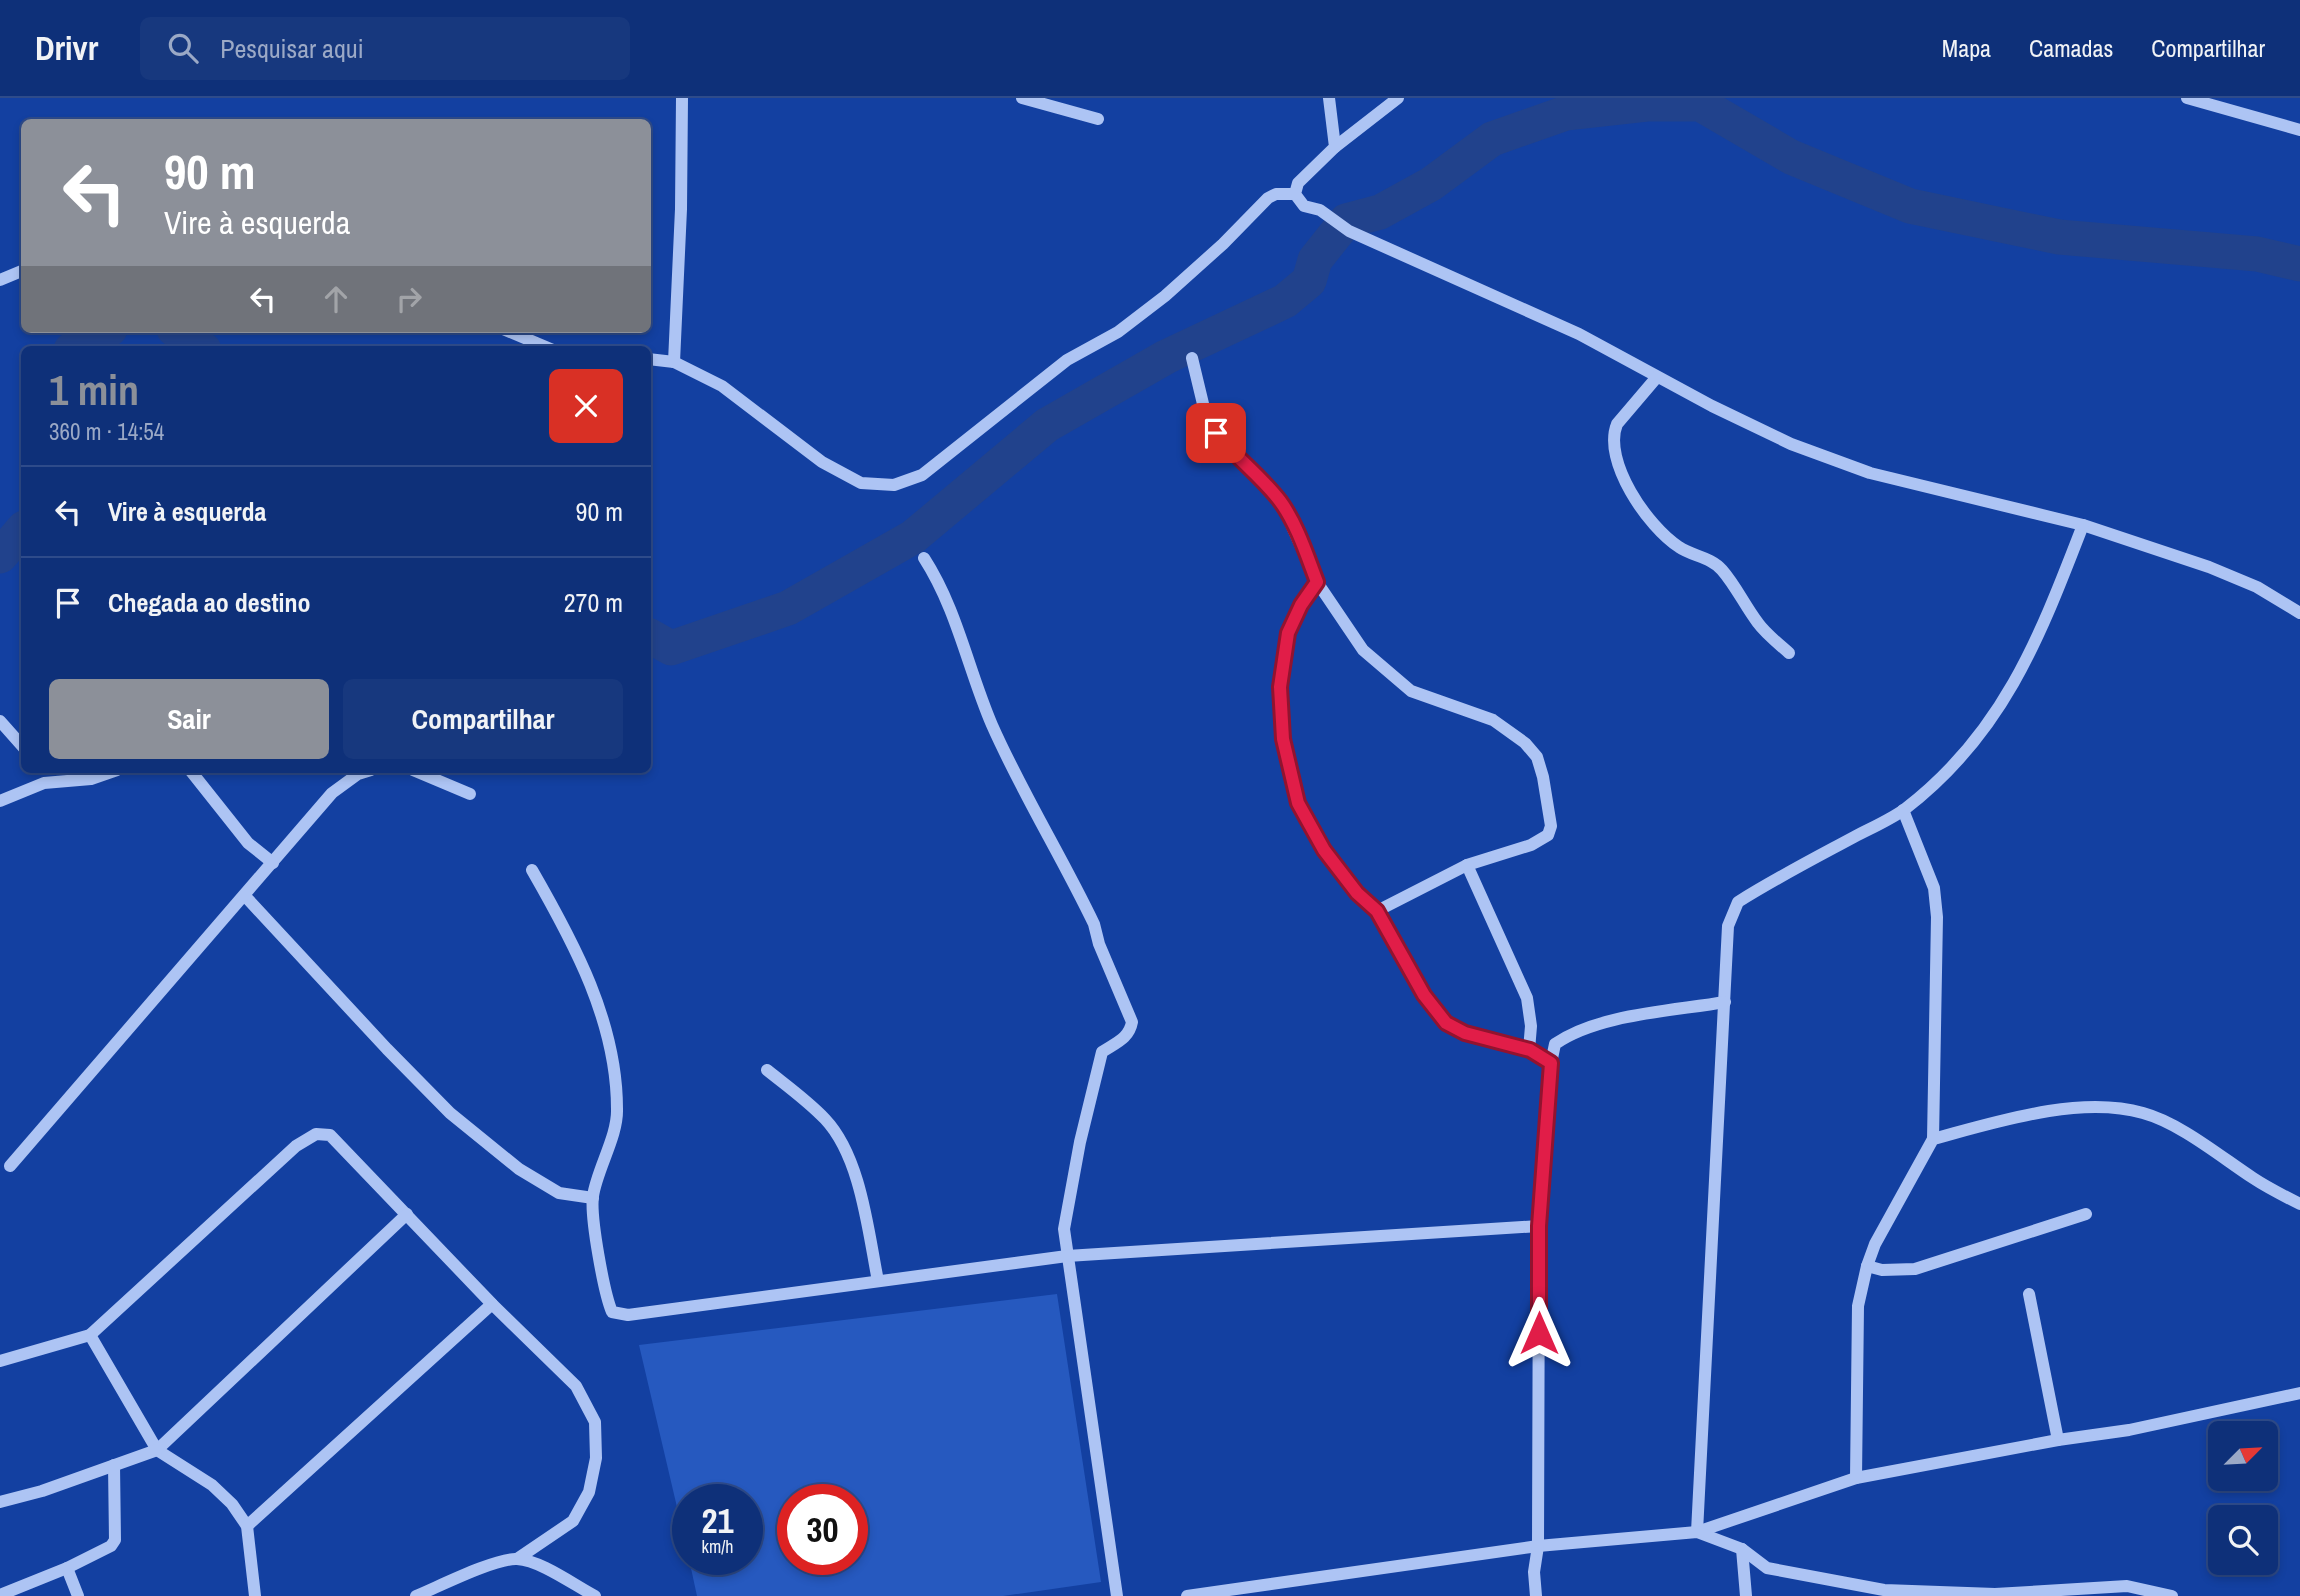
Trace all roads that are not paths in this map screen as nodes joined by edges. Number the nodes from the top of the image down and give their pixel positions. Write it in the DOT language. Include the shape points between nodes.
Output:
graph roads {
  1 [pos="682,98"];
  2 [pos="1022,98"];
  3 [pos="1329,98"];
  4 [pos="1398,98"];
  5 [pos="2187,98"];
  6 [pos="1098,119"];
  7 [pos="2300,130"];
  8 [pos="1335,147"];
  9 [pos="1295,194"];
  10 [pos="21,271"];
  11 [pos="0,280"];
  12 [pos="513,333"];
  13 [pos="543,346"];
  14 [pos="1192,358"];
  15 [pos="651,359"];
  16 [pos="674,362"];
  17 [pos="1657,377"];
  18 [pos="2083,525"];
  19 [pos="923,558"];
  20 [pos="1317,582"];
  21 [pos="2300,613"];
  22 [pos="1789,653"];
  23 [pos="0,721"];
  24 [pos="21,745"];
  25 [pos="47,773"];
  26 [pos="108,773"];
  27 [pos="192,773"];
  28 [pos="361,773"];
  29 [pos="420,773"];
  30 [pos="55,783"];
  31 [pos="470,794"];
  32 [pos="0,801"];
  33 [pos="1903,810"];
  34 [pos="273,863"];
  35 [pos="1467,864"];
  36 [pos="532,870"];
  37 [pos="245,896"];
  38 [pos="1377,911"];
  39 [pos="1725,1003"];
  40 [pos="1530,1050"];
  41 [pos="1551,1063"];
  42 [pos="767,1070"];
  43 [pos="1933,1139"];
  44 [pos="10,1166"];
  45 [pos="593,1198"];
  46 [pos="2300,1204"];
  47 [pos="407,1213"];
  48 [pos="2086,1214"];
  49 [pos="1539,1226"];
  50 [pos="1067,1256"];
  51 [pos="1867,1266"];
  52 [pos="878,1282"];
  53 [pos="2029,1294"];
  54 [pos="492,1304"];
  55 [pos="90,1335"];
  56 [pos="0,1361"];
  57 [pos="2300,1393"];
  58 [pos="2058,1440"];
  59 [pos="157,1450"];
  60 [pos="114,1465"];
  61 [pos="1856,1478"];
  62 [pos="0,1502"];
  63 [pos="247,1526"];
  64 [pos="1697,1532"];
  65 [pos="1538,1546"];
  66 [pos="1742,1549"];
  67 [pos="517,1559"];
  68 [pos="66,1568"];
  69 [pos="2129,1591"];
  70 [pos="0,1595"];
  71 [pos="78,1596"];
  72 [pos="255,1596"];
  73 [pos="416,1596"];
  74 [pos="595,1596"];
  75 [pos="1117,1596"];
  76 [pos="1188,1596"];
  77 [pos="1536,1596"];
  78 [pos="1746,1596"];
  79 [pos="2172,1596"];
  1 -- 16 [label="street"];
  2 -- 6 [label="street"];
  3 -- 8 [label="street"];
  4 -- 8 [label="street"];
  5 -- 7 [label="street"];
  8 -- 9 [label="street" via="1298,183"];
  9 -- 16 [label="street" via="1268,198 1213,253 1118,332 1067,360 922,475 894,485 861,483 822,462 722,386"];
  9 -- 17 [label="street" via="1304,206 1320,209 1349,231 1579,334"];
  10 -- 11 [label="street"];
  12 -- 13 [label="street"];
  14 -- 20 [label="street" via="1203,408 1216,433 1282,504"];
  15 -- 16 [label="street"];
  17 -- 18 [label="street" via="1791,444 1870,473"];
  17 -- 22 [label="street" via="1613,433 1613,445 1632,495 1679,548 1719,567 1759,625"];
  18 -- 21 [label="street" via="2257,587"];
  18 -- 33 [label="street" via="2042,629 2008,693 1950,770"];
  19 -- 50 [label="street" via="953,612 993,727 1089,913 1132,1022 1131,1031 1102,1052 1098,1063 1065,1217"];
  20 -- 35 [label="street" via="1363,650 1411,691 1493,720 1536,757 1551,826 1548,835 1531,845"];
  20 -- 38 [label="street" via="1288,633 1280,687 1283,739 1298,803 1324,850"];
  23 -- 24 [label="street"];
  25 -- 30 [label="street"];
  26 -- 30 [label="street"];
  27 -- 34 [label="street" via="248,843"];
  28 -- 34 [label="street" via="332,793"];
  29 -- 31 [label="street"];
  30 -- 32 [label="street" via="25,789"];
  33 -- 39 [label="street" via="1738,902 1728,926"];
  33 -- 43 [label="street" via="1934,888 1937,917"];
  34 -- 37 [label="street"];
  35 -- 38 [label="street"];
  35 -- 40 [label="street" via="1527,998"];
  36 -- 45 [label="street" via="576,948 610,1042 618,1111"];
  37 -- 44 [label="street"];
  37 -- 45 [label="street" via="450,1113 519,1169 559,1193"];
  38 -- 40 [label="street" via="1424,995 1446,1023 1465,1033"];
  39 -- 41 [label="street" via="1596,1023 1555,1044"];
  39 -- 64 [label="street"];
  40 -- 41 [label="street"];
  41 -- 49 [label="street"];
  42 -- 52 [label="street" via="826,1120 842,1142 853,1166"];
  43 -- 46 [label="street" via="2025,1114 2090,1107 2144,1113 2199,1140 2255,1180"];
  43 -- 51 [label="street"];
  45 -- 52 [label="street" via="605,1294 612,1312 628,1315"];
  47 -- 54 [label="street"];
  47 -- 55 [label="street" via="330,1135 316,1134 296,1146"];
  47 -- 59 [label="street"];
  48 -- 51 [label="street" via="1914,1269"];
  49 -- 50 [label="street"];
  49 -- 65 [label="street"];
  50 -- 52 [label="street"];
  50 -- 75 [label="street"];
  51 -- 61 [label="street" via="1858,1306"];
  53 -- 58 [label="street"];
  54 -- 63 [label="street"];
  54 -- 67 [label="street" via="576,1385 595,1422 596,1458 589,1492 573,1521"];
  55 -- 56 [label="street"];
  55 -- 59 [label="street"];
  57 -- 58 [label="street" via="2129,1430"];
  58 -- 61 [label="street"];
  59 -- 60 [label="street"];
  59 -- 63 [label="street" via="212,1486"];
  60 -- 62 [label="street"];
  60 -- 68 [label="street" via="115,1540"];
  61 -- 64 [label="street"];
  63 -- 72 [label="street"];
  64 -- 65 [label="street"];
  64 -- 66 [label="street"];
  65 -- 76 [label="street"];
  65 -- 77 [label="street"];
  66 -- 69 [label="street" via="1767,1568 1884,1590 1995,1594"];
  66 -- 78 [label="street"];
  67 -- 73 [label="street"];
  67 -- 74 [label="street"];
  68 -- 70 [label="street"];
  68 -- 71 [label="street"];
  69 -- 79 [label="street"];
}
